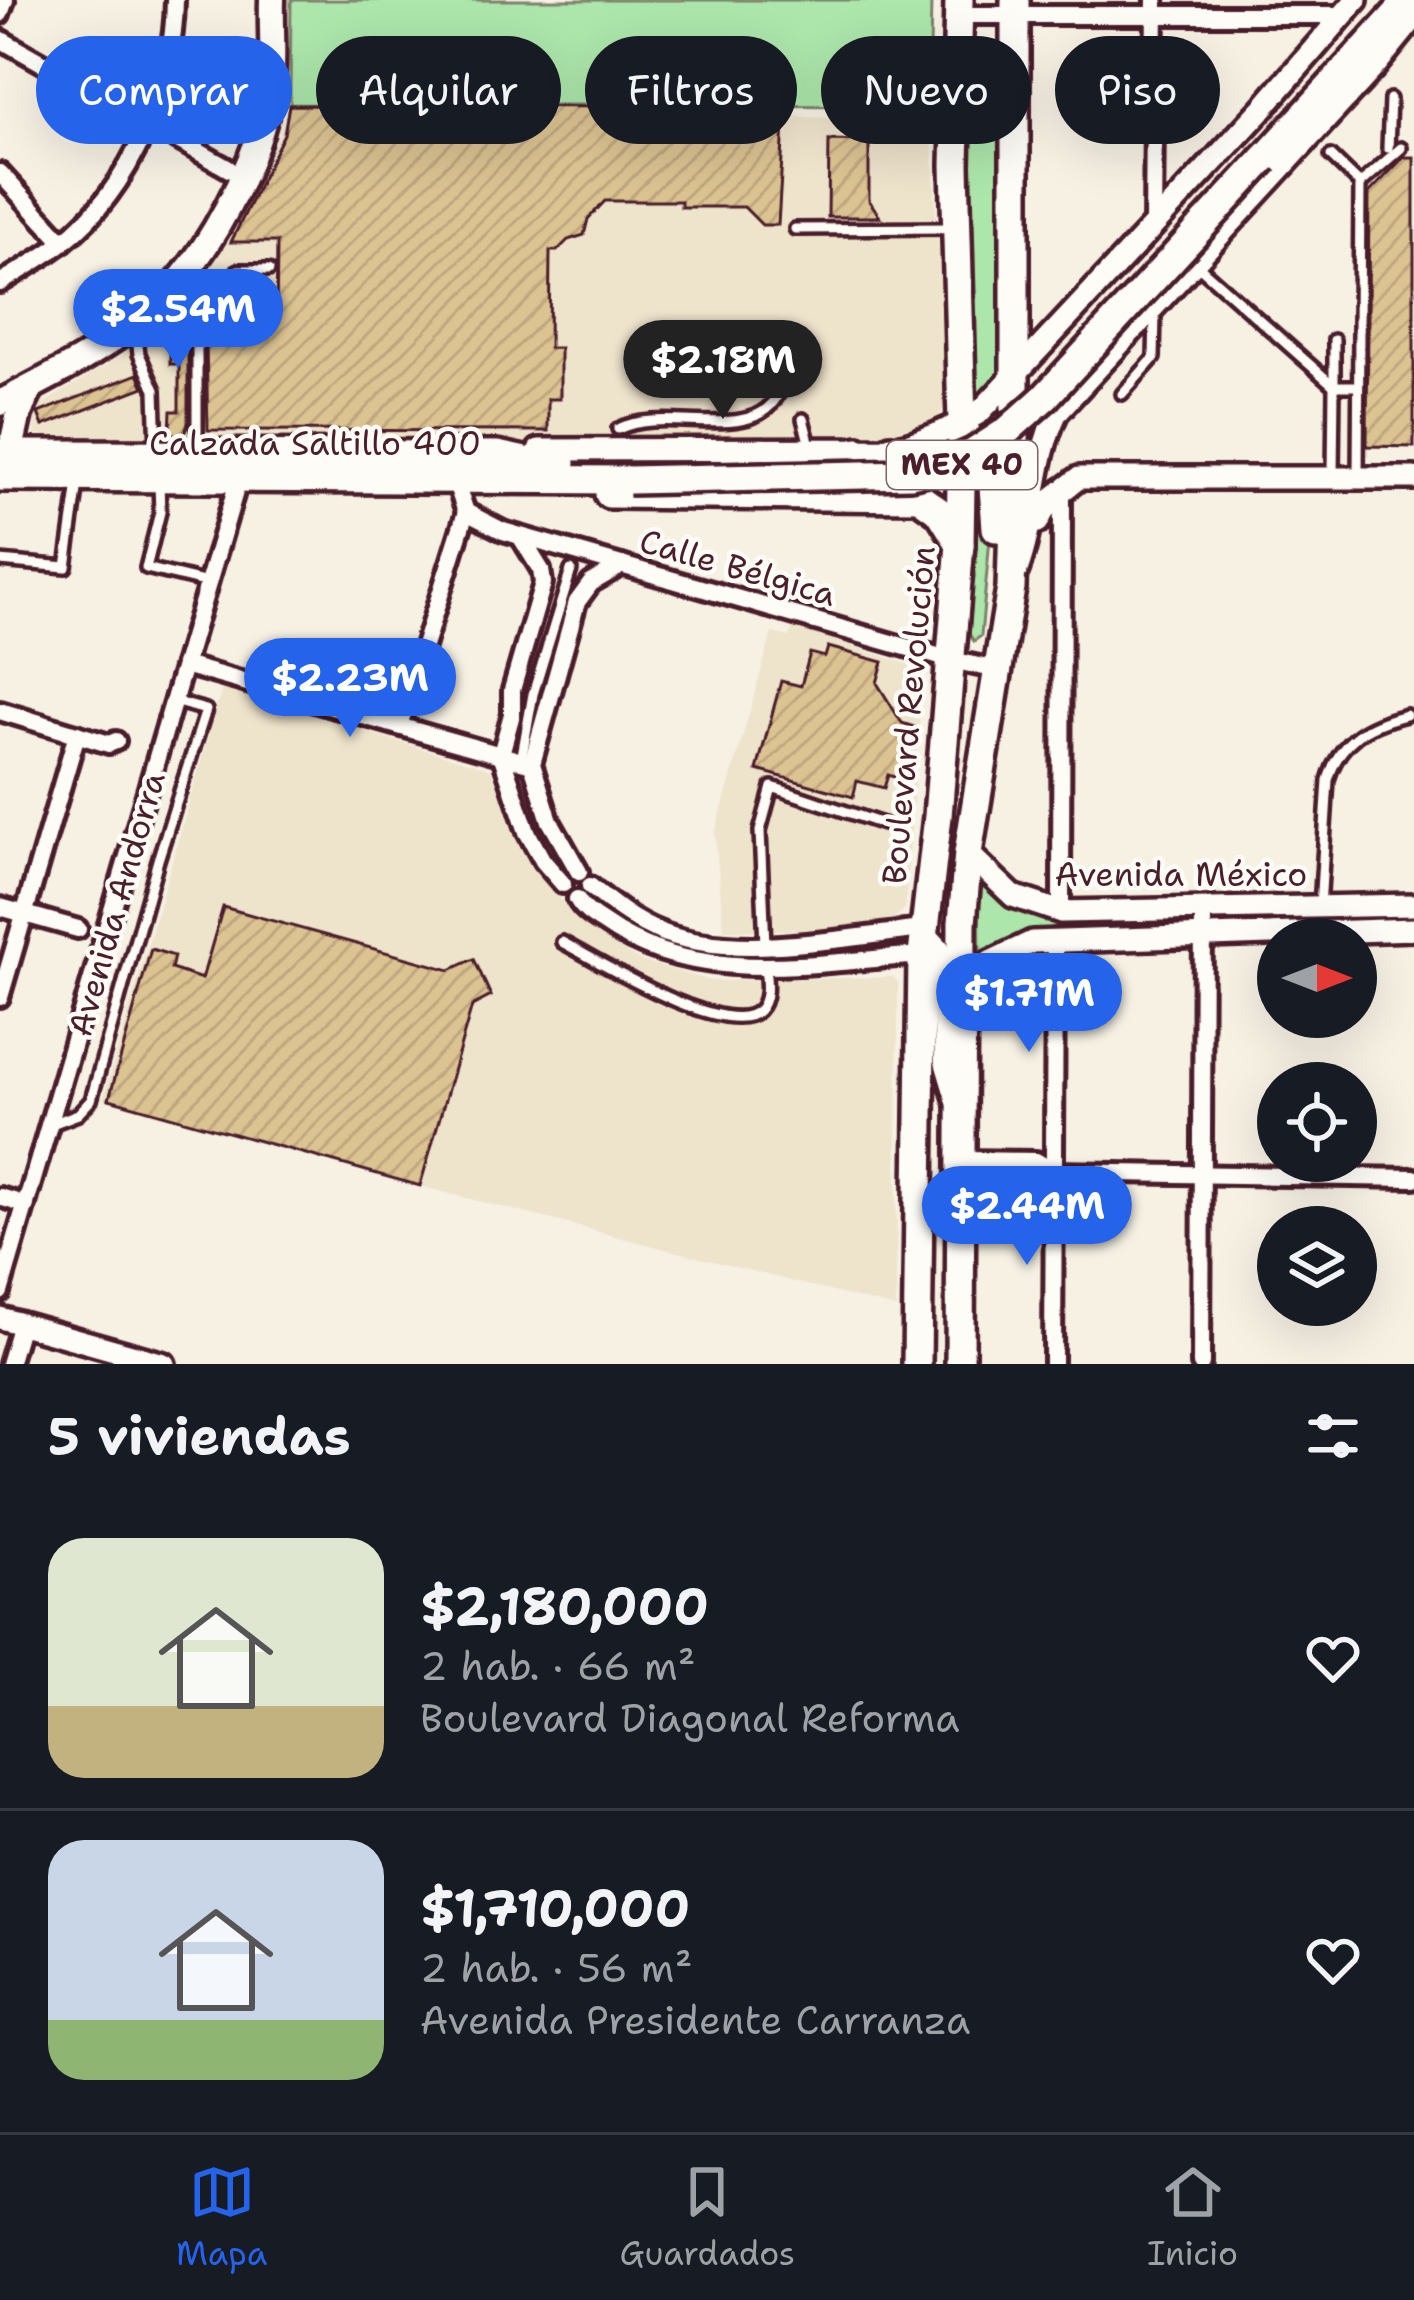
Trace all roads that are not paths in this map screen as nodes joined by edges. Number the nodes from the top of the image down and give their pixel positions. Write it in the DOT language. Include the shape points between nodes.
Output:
graph roads {
  1 [pos="5,0"];
  2 [pos="175,0"];
  3 [pos="272,0"];
  4 [pos="1385,0"];
  5 [pos="1409,0"];
  6 [pos="1155,7"];
  7 [pos="1275,7"];
  8 [pos="1350,7"];
  9 [pos="958,8"];
  10 [pos="1015,8"];
  11 [pos="0,14"];
  12 [pos="1414,19"];
  13 [pos="173,36"];
  14 [pos="0,39"];
  15 [pos="36,60"];
  16 [pos="1390,99"];
  17 [pos="135,144"];
  18 [pos="184,144"];
  19 [pos="1259,153"];
  20 [pos="1331,156"];
  21 [pos="229,169"];
  22 [pos="0,173"];
  23 [pos="1360,184"];
  24 [pos="1153,226"];
  25 [pos="956,227"];
  26 [pos="795,229"];
  27 [pos="64,242"];
  28 [pos="1194,262"];
  29 [pos="269,270"];
  30 [pos="0,283"];
  31 [pos="1155,303"];
  32 [pos="136,324"];
  33 [pos="1063,326"];
  34 [pos="1334,340"];
  35 [pos="1088,374"];
  36 [pos="1016,375"];
  37 [pos="783,381"];
  38 [pos="1334,386"];
  39 [pos="1358,386"];
  40 [pos="31,388"];
  41 [pos="1122,394"];
  42 [pos="0,403"];
  43 [pos="802,419"];
  44 [pos="962,422"];
  45 [pos="618,429"];
  46 [pos="1358,436"];
  47 [pos="1334,438"];
  48 [pos="891,449"];
  49 [pos="858,451"];
  50 [pos="813,452"];
  51 [pos="196,455"];
  52 [pos="497,455"];
  53 [pos="158,466"];
  54 [pos="3,471"];
  55 [pos="628,472"];
  56 [pos="1333,477"];
  57 [pos="1358,477"];
  58 [pos="79,478"];
  59 [pos="239,478"];
  60 [pos="1414,478"];
  61 [pos="553,480"];
  62 [pos="455,481"];
  63 [pos="1062,488"];
  64 [pos="887,497"];
  65 [pos="854,498"];
  66 [pos="466,512"];
  67 [pos="520,536"];
  68 [pos="1029,538"];
  69 [pos="960,544"];
  70 [pos="0,562"];
  71 [pos="622,565"];
  72 [pos="571,570"];
  73 [pos="208,583"];
  74 [pos="1011,588"];
  75 [pos="1004,628"];
  76 [pos="951,660"];
  77 [pos="184,665"];
  78 [pos="998,670"];
  79 [pos="173,701"];
  80 [pos="0,711"];
  81 [pos="1406,715"];
  82 [pos="399,726"];
  83 [pos="77,734"];
  84 [pos="116,741"];
  85 [pos="501,754"];
  86 [pos="526,762"];
  87 [pos="883,824"];
  88 [pos="968,853"];
  89 [pos="582,886"];
  90 [pos="1414,905"];
  91 [pos="0,907"];
  92 [pos="1320,907"];
  93 [pos="1203,910"];
  94 [pos="1061,912"];
  95 [pos="25,914"];
  96 [pos="78,929"];
  97 [pos="1414,929"];
  98 [pos="1204,936"];
  99 [pos="1055,939"];
  100 [pos="562,941"];
  101 [pos="923,942"];
  102 [pos="765,945"];
  103 [pos="765,965"];
  104 [pos="0,997"];
  105 [pos="960,997"];
  106 [pos="960,1116"];
  107 [pos="49,1125"];
  108 [pos="961,1170"];
  109 [pos="1054,1172"];
  110 [pos="1203,1176"];
  111 [pos="1414,1178"];
  112 [pos="0,1197"];
  113 [pos="26,1205"];
  114 [pos="0,1222"];
  115 [pos="19,1227"];
  116 [pos="0,1292"];
  117 [pos="11,1321"];
  118 [pos="9,1364"];
  119 [pos="164,1364"];
  120 [pos="917,1364"];
  121 [pos="960,1364"];
  122 [pos="1053,1364"];
  123 [pos="1201,1364"];
  1 -- 11 [label="street"];
  2 -- 13 [label="street"];
  3 -- 32 [label="main road" via="271,82 251,159 203,251"];
  4 -- 19 [label="main road"];
  5 -- 19 [label="main road"];
  6 -- 7 [label="street"];
  6 -- 10 [label="street"];
  6 -- 24 [label="street"];
  7 -- 8 [label="street"];
  8 -- 24 [label="street"];
  9 -- 10 [label="street"];
  9 -- 25 [label="main road, Boulevard Revolución / MEX 40"];
  10 -- 36 [label="main road, MEX 40"];
  12 -- 28 [label="street"];
  14 -- 15 [label="street"];
  16 -- 23 [label="lane" via="1395,148"];
  17 -- 27 [label="street" via="111,188"];
  18 -- 21 [label="street"];
  19 -- 55 [label="main road" via="1012,408 968,440 886,461"];
  20 -- 23 [label="lane"];
  22 -- 27 [label="street"];
  23 -- 39 [label="lane"];
  24 -- 33 [label="street"];
  25 -- 26 [label="lane"];
  25 -- 44 [label="main road, Boulevard Revolución / MEX 40"];
  27 -- 30 [label="street"];
  28 -- 31 [label="street"];
  28 -- 38 [label="lane"];
  29 -- 51 [label="lane" via="238,270 197,325"];
  31 -- 35 [label="street"];
  31 -- 41 [label="lane" via="1154,358"];
  32 -- 40 [label="main road"];
  32 -- 53 [label="lane" via="155,390"];
  33 -- 35 [label="street" via="1056,352 1075,373"];
  33 -- 36 [label="street"];
  34 -- 38 [label="lane"];
  35 -- 68 [label="street" via="1049,428"];
  36 -- 44 [label="street"];
  36 -- 74 [label="main road, MEX 40"];
  37 -- 45 [label="lane" via="766,413 749,420 668,419"];
  38 -- 39 [label="lane"];
  38 -- 47 [label="lane"];
  39 -- 46 [label="lane"];
  40 -- 42 [label="main road"];
  40 -- 54 [label="main road"];
  43 -- 50 [label="lane"];
  44 -- 48 [label="street"];
  44 -- 69 [label="main road, Boulevard Revolución / MEX 40"];
  44 -- 75 [label="main road" via="993,486"];
  46 -- 47 [label="lane"];
  46 -- 57 [label="lane"];
  47 -- 56 [label="lane"];
  48 -- 49 [label="street"];
  48 -- 64 [label="main road" via="900,473"];
  49 -- 50 [label="street"];
  49 -- 65 [label="main road" via="843,474"];
  50 -- 52 [label="street"];
  51 -- 52 [label="main road, Calzada Saltillo 400"];
  51 -- 53 [label="main road, Calzada Saltillo 400"];
  52 -- 55 [label="main road, Calzada Saltillo 400"];
  53 -- 54 [label="main road, Calzada Saltillo 400"];
  53 -- 58 [label="main road, Calzada Saltillo 400"];
  53 -- 59 [label="main road, Calzada Saltillo 400"];
  53 -- 73 [label="lane" via="160,512 146,568"];
  54 -- 58 [label="main road, Calzada Saltillo 400"];
  55 -- 61 [label="main road, Calzada Saltillo 400"];
  56 -- 57 [label="street"];
  56 -- 63 [label="street" via="1097,476"];
  57 -- 60 [label="street"];
  58 -- 70 [label="lane" via="66,567"];
  59 -- 62 [label="main road, Calzada Saltillo 400"];
  59 -- 73 [label="street, Avenida Andorra"];
  61 -- 62 [label="main road, Calzada Saltillo 400"];
  61 -- 65 [label="main road" via="618,495"];
  62 -- 66 [label="street"];
  63 -- 68 [label="street"];
  63 -- 94 [label="street"];
  64 -- 65 [label="main road"];
  64 -- 69 [label="main road" via="929,502"];
  66 -- 67 [label="street, Calle Bélgica"];
  66 -- 82 [label="street"];
  67 -- 71 [label="street, Calle Bélgica"];
  67 -- 85 [label="street" via="543,583"];
  68 -- 74 [label="street"];
  69 -- 76 [label="main road, Boulevard Revolución / MEX 40"];
  71 -- 76 [label="street, Calle Bélgica"];
  71 -- 86 [label="street" via="577,602"];
  72 -- 86 [label="lane" via="533,694"];
  73 -- 77 [label="street, Avenida Andorra"];
  74 -- 75 [label="main road, MEX 40"];
  75 -- 78 [label="main road, MEX 40"];
  76 -- 78 [label="street, Calle Bélgica"];
  76 -- 101 [label="main road, Boulevard Revolución / MEX 40"];
  77 -- 79 [label="street, Avenida Andorra"];
  77 -- 82 [label="street"];
  78 -- 88 [label="main road, MEX 40"];
  79 -- 107 [label="street, Avenida Andorra"];
  79 -- 107 [label="lane, Avenida Andorra" via="206,710 91,1100"];
  80 -- 83 [label="street"];
  81 -- 92 [label="lane" via="1354,736 1333,763"];
  82 -- 85 [label="street"];
  83 -- 84 [label="street"];
  83 -- 95 [label="street"];
  85 -- 86 [label="street"];
  85 -- 89 [label="street" via="543,861 563,884 570,873"];
  86 -- 89 [label="street"];
  87 -- 102 [label="lane" via="772,787 760,831"];
  88 -- 94 [label="street, Avenida México" via="1012,896"];
  88 -- 105 [label="main road, MEX 40"];
  89 -- 102 [label="street" via="662,933"];
  89 -- 103 [label="street" via="581,907 652,950"];
  90 -- 92 [label="street, Avenida México"];
  91 -- 95 [label="street"];
  92 -- 93 [label="street, Avenida México"];
  93 -- 94 [label="street, Avenida México"];
  93 -- 98 [label="street"];
  95 -- 96 [label="street"];
  95 -- 104 [label="street"];
  97 -- 98 [label="street, Avenida México"];
  98 -- 99 [label="street, Avenida México"];
  98 -- 110 [label="street"];
  99 -- 105 [label="street, Avenida México" via="990,962"];
  99 -- 109 [label="street"];
  100 -- 103 [label="lane" via="670,1000 734,1017 760,1009"];
  101 -- 102 [label="street"];
  101 -- 103 [label="street"];
  101 -- 106 [label="street" via="941,947 943,1062"];
  101 -- 120 [label="main road, Boulevard Revolución / MEX 40"];
  102 -- 103 [label="street"];
  105 -- 106 [label="main road, MEX 40"];
  106 -- 108 [label="main road, MEX 40"];
  107 -- 113 [label="street, Avenida Andorra"];
  108 -- 109 [label="street" via="1036,1180"];
  108 -- 121 [label="main road, MEX 40"];
  109 -- 110 [label="street"];
  109 -- 122 [label="street"];
  110 -- 111 [label="street"];
  110 -- 123 [label="street"];
  112 -- 113 [label="street"];
  113 -- 115 [label="street, Avenida Andorra"];
  114 -- 115 [label="street"];
  115 -- 116 [label="street, Avenida Andorra"];
  117 -- 118 [label="street"];
  117 -- 119 [label="street"];
}
